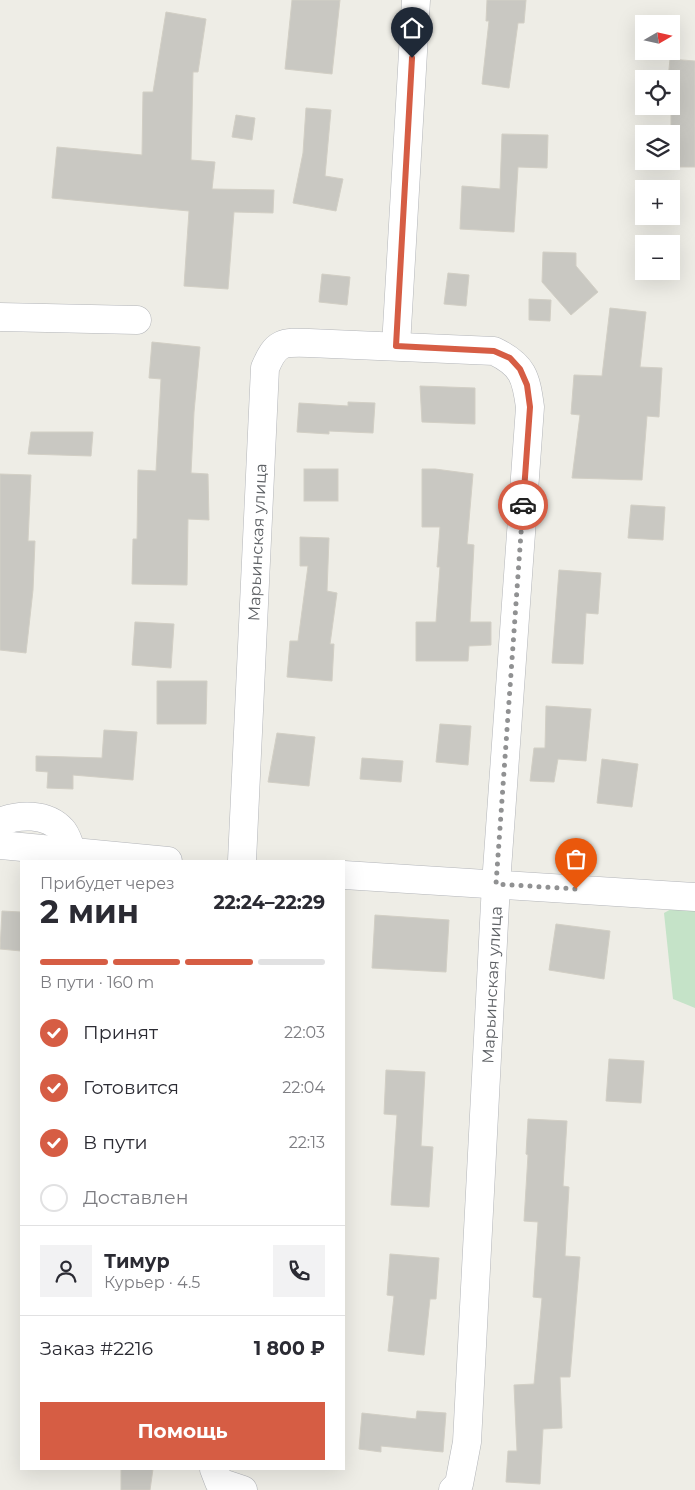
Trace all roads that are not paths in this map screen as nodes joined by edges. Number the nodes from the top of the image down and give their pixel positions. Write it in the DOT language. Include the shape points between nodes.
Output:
graph roads {
  1 [pos="416,0"];
  2 [pos="0,318"];
  3 [pos="137,320"];
  4 [pos="396,346"];
  5 [pos="0,822"];
  6 [pos="0,845"];
  7 [pos="72,851"];
  8 [pos="158,860"];
  9 [pos="242,860"];
  10 [pos="345,875"];
  11 [pos="496,884"];
  12 [pos="695,897"];
  13 [pos="214,1470"];
  14 [pos="243,1490"];
  15 [pos="453,1490"];
  1 -- 4 [label="street"];
  2 -- 3 [label="street"];
  4 -- 9 [label="street, Марьинская улица" via="287,342 272,351 265,368"];
  4 -- 11 [label="street, Марьинская улица" via="494,351 510,358 520,369 527,385 530,407"];
  5 -- 7 [label="street" via="14,816 45,818 62,830"];
  6 -- 7 [label="street"];
  7 -- 8 [label="street"];
  10 -- 11 [label="street"];
  11 -- 12 [label="street"];
  11 -- 15 [label="street, Марьинская улица" via="467,1442 459,1484"];
  13 -- 14 [label="street" via="219,1482"];
}
